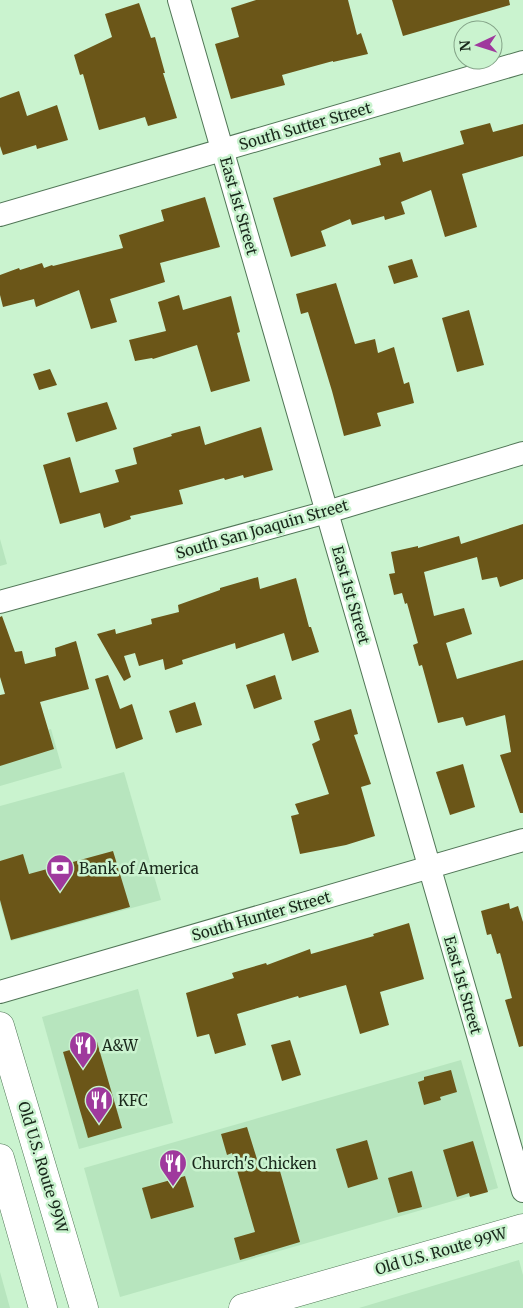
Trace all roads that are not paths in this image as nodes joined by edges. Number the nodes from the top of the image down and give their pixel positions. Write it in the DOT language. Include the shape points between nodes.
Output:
graph roads {
  1 [pos="179,0"];
  2 [pos="523,62"];
  3 [pos="222,150"];
  4 [pos="0,215"];
  5 [pos="523,453"];
  6 [pos="327,512"];
  7 [pos="0,602"];
  8 [pos="523,840"];
  9 [pos="429,867"];
  10 [pos="0,992"];
  11 [pos="0,1026"];
  12 [pos="0,1158"];
  13 [pos="523,1191"];
  14 [pos="523,1228"];
  15 [pos="43,1308"];
  16 [pos="84,1308"];
  17 [pos="243,1308"];
  1 -- 3 [label="street, East 1st Street"];
  2 -- 3 [label="street, South Sutter Street"];
  3 -- 4 [label="street, South Sutter Street"];
  3 -- 6 [label="street, East 1st Street"];
  5 -- 6 [label="street, South San Joaquin Street"];
  6 -- 7 [label="street, South San Joaquin Street"];
  6 -- 9 [label="street, East 1st Street"];
  8 -- 9 [label="street, South Hunter Street"];
  9 -- 10 [label="street, South Hunter Street"];
  9 -- 13 [label="street, East 1st Street"];
  11 -- 16 [label="main road, Old U.S. Route 99W"];
  12 -- 15 [label="main road"];
  14 -- 17 [label="main road, Old U.S. Route 99W"];
}
